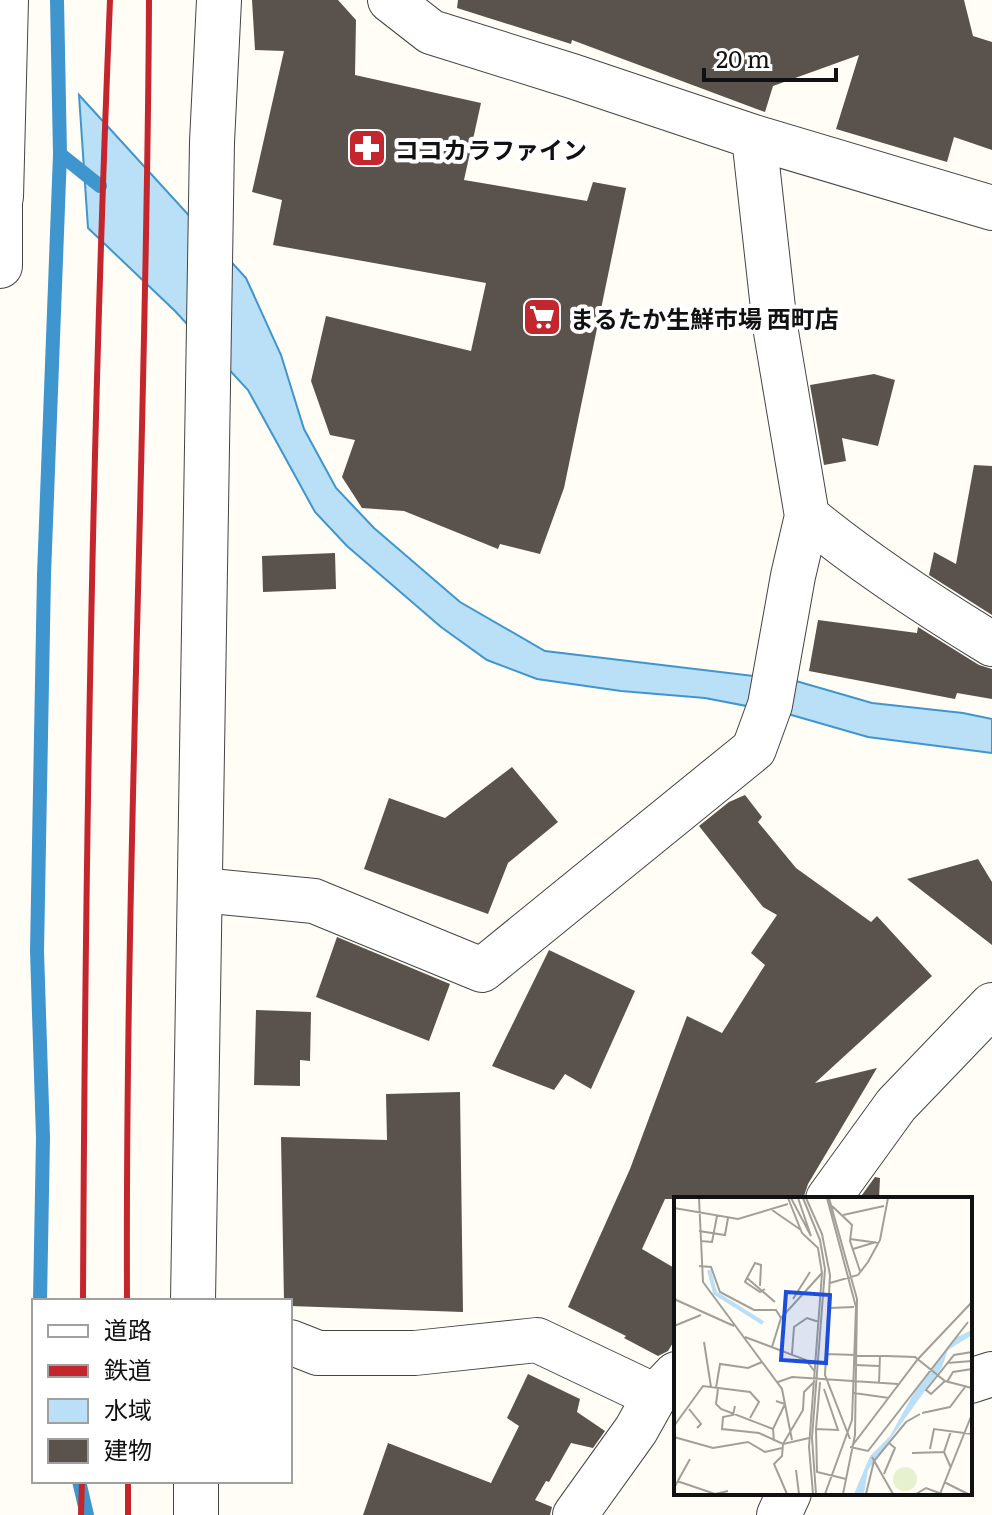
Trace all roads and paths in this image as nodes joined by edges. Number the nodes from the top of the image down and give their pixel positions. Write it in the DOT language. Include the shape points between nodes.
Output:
graph roads {
  1 [pos="6,0"];
  2 [pos="219,0"];
  3 [pos="390,0"];
  4 [pos="754,137"];
  5 [pos="1,197"];
  6 [pos="992,208"];
  7 [pos="0,266"];
  8 [pos="807,516"];
  9 [pos="992,644"];
  10 [pos="201,890"];
  11 [pos="992,1005"];
  12 [pos="829,1197"];
  13 [pos="193,1299"];
  14 [pos="292,1343"];
  15 [pos="992,1374"];
  16 [pos="972,1380"];
  17 [pos="665,1385"];
  18 [pos="196,1483"];
  19 [pos="788,1495"];
  20 [pos="196,1515"];
  21 [pos="575,1515"];
  22 [pos="779,1515"];
  1 -- 5 [label="street"];
  2 -- 10 [label="street"];
  3 -- 4 [label="street" via="431,32"];
  4 -- 6 [label="street"];
  4 -- 8 [label="street" via="775,326"];
  5 -- 7 [label="street"];
  8 -- 9 [label="street"];
  8 -- 10 [label="street" via="770,705 754,749 482,970 314,901"];
  10 -- 13 [label="street"];
  11 -- 12 [label="street" via="896,1105"];
  14 -- 17 [label="street" via="318,1353 415,1353 537,1340"];
  15 -- 16 [label="street"];
  17 -- 21 [label="street"];
  18 -- 20 [label="street"];
  19 -- 22 [label="street"];
}
